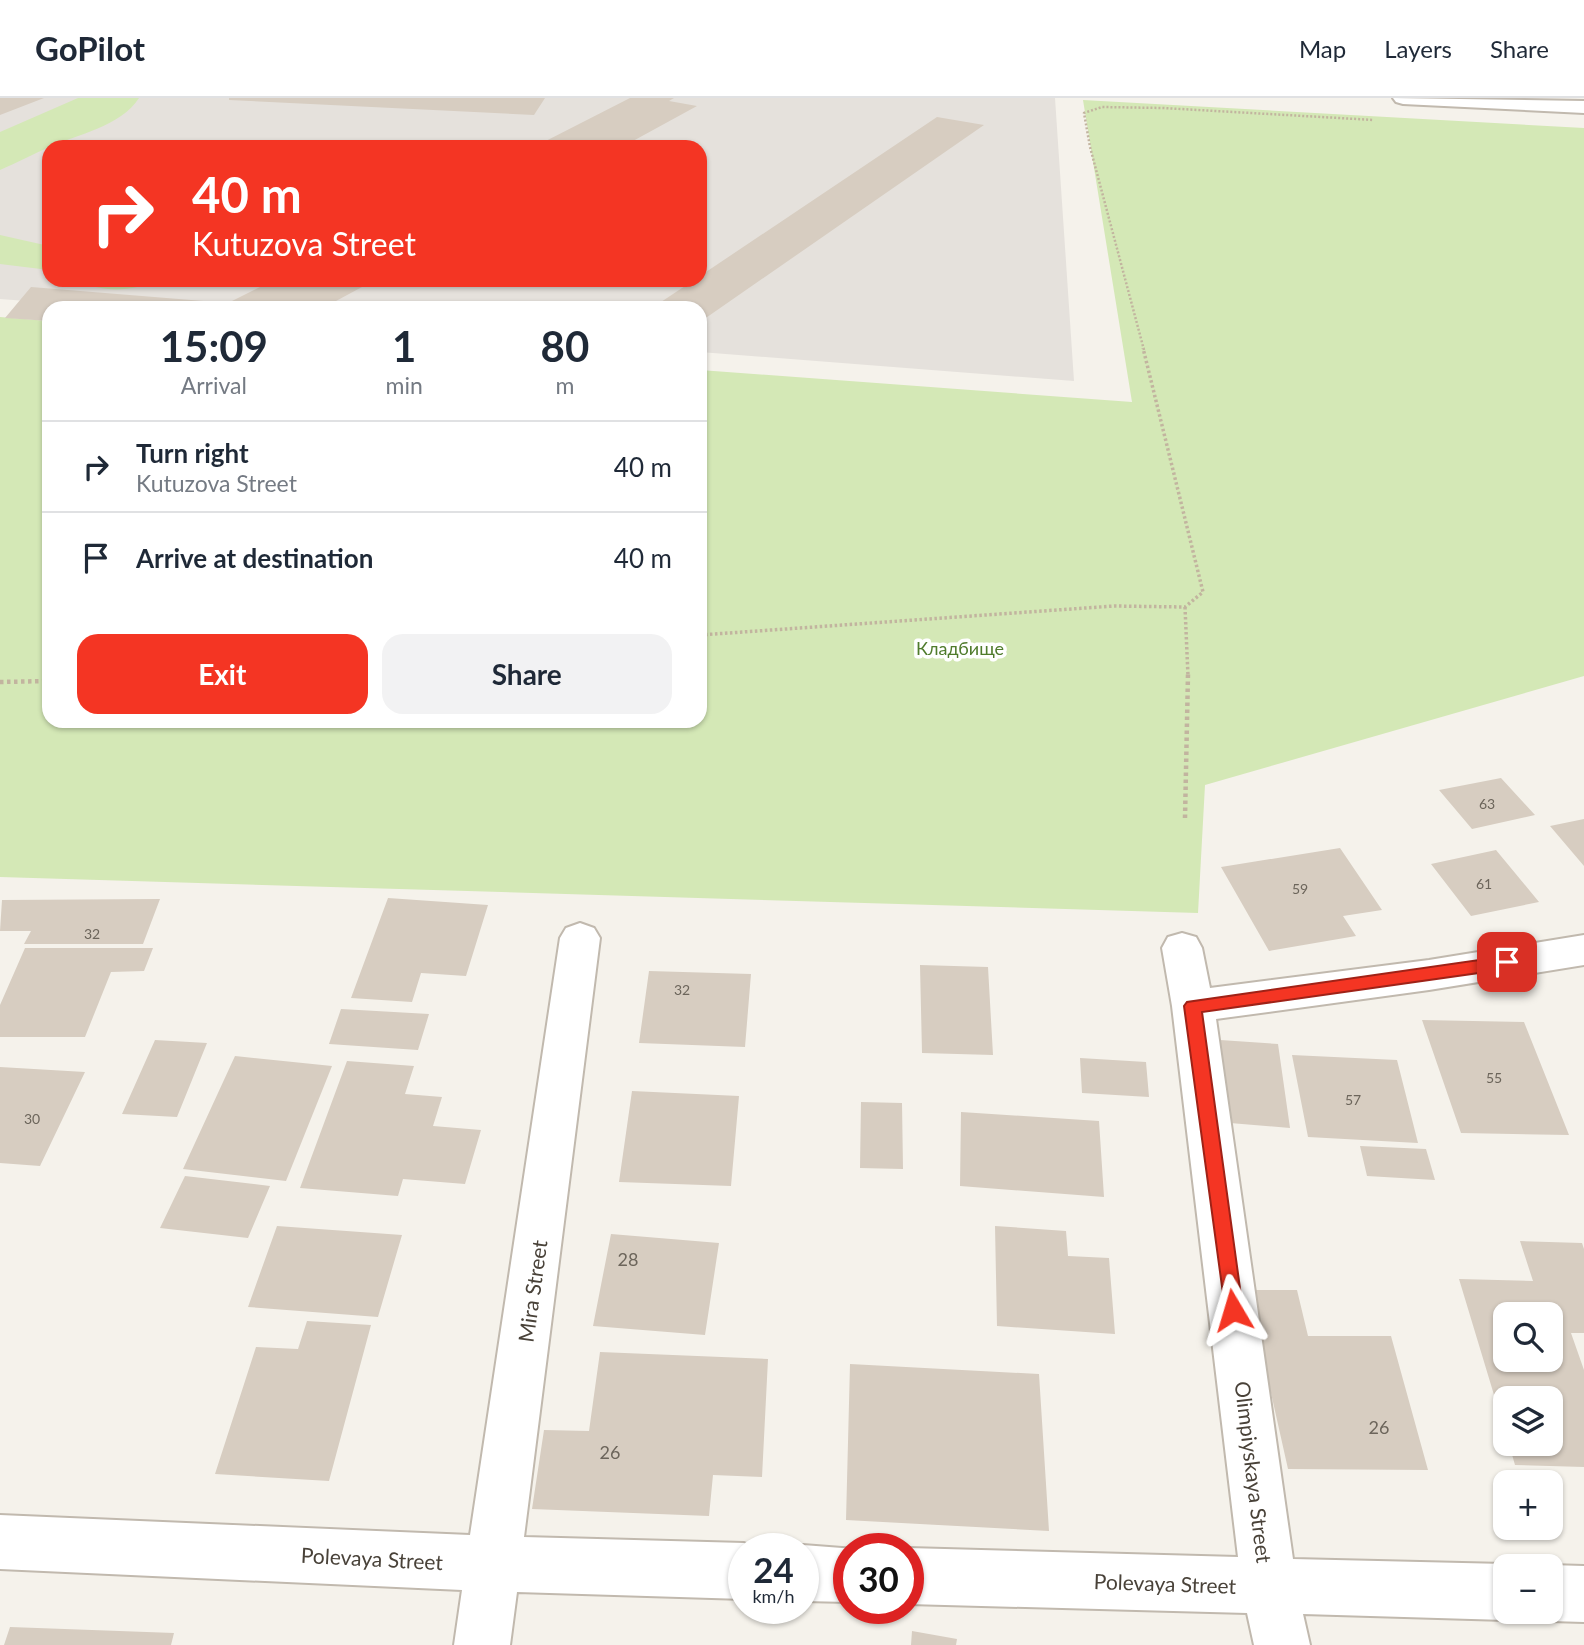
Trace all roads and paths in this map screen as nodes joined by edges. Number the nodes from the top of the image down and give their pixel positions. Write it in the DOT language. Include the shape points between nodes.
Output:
graph roads {
  1 [pos="1403,98"];
  2 [pos="1584,107"];
  3 [pos="1380,120"];
  4 [pos="1185,607"];
  5 [pos="707,635"];
  6 [pos="0,681"];
  7 [pos="42,681"];
  8 [pos="1185,818"];
  9 [pos="580,938"];
  10 [pos="1182,948"];
  11 [pos="1584,950"];
  12 [pos="1193,1006"];
  13 [pos="0,1542"];
  14 [pos="495,1564"];
  15 [pos="728,1571"];
  16 [pos="924,1576"];
  17 [pos="1269,1586"];
  18 [pos="1493,1592"];
  19 [pos="1563,1593"];
  20 [pos="1584,1594"];
  21 [pos="482,1645"];
  22 [pos="1282,1645"];
  1 -- 2 [label="street"];
  3 -- 4 [label="path" via="1163,108 1102,107 1084,113 1203,592"];
  4 -- 5 [label="path" via="1114,606"];
  4 -- 8 [label="path"];
  6 -- 7 [label="path"];
  9 -- 14 [label="street, Mira Street"];
  10 -- 12 [label="street, Olimpiyskaya Street"];
  11 -- 12 [label="street"];
  12 -- 17 [label="street, Olimpiyskaya Street"];
  13 -- 14 [label="street, Polevaya Street"];
  14 -- 15 [label="street, Polevaya Street"];
  14 -- 21 [label="street, Mira Street"];
  16 -- 17 [label="street, Polevaya Street"];
  17 -- 18 [label="street, Polevaya Street"];
  17 -- 22 [label="street, Olimpiyskaya Street"];
  19 -- 20 [label="street"];
}
